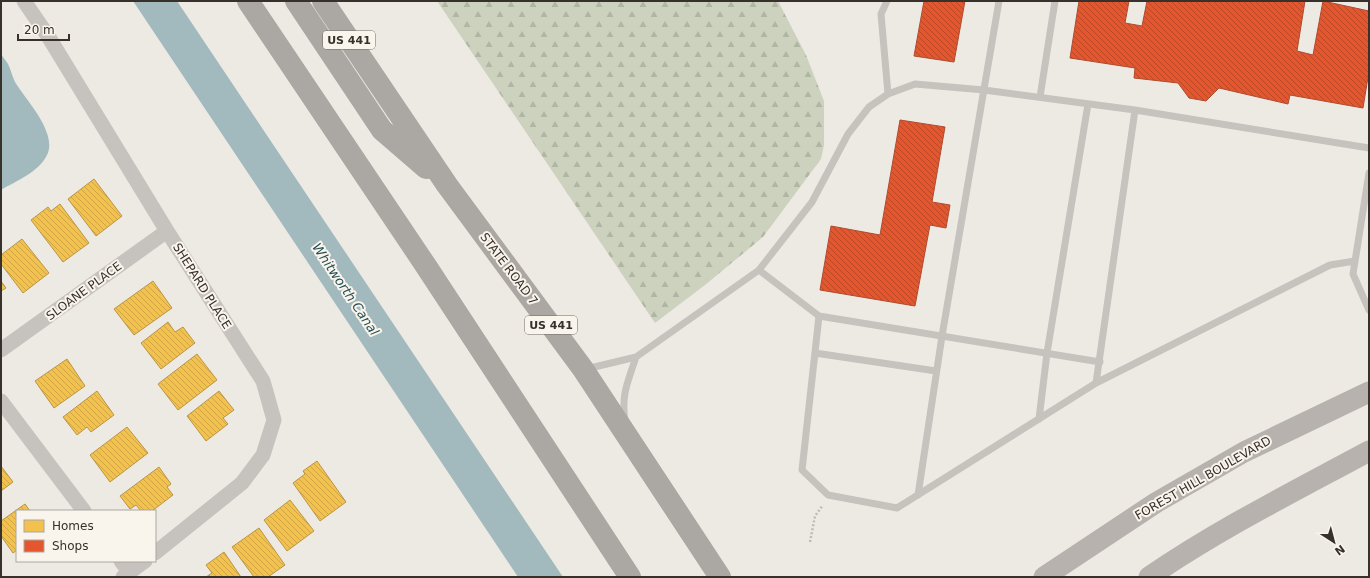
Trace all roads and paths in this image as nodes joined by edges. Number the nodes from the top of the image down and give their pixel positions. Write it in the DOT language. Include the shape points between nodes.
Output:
graph roads {
  1 [pos="24,1"];
  2 [pos="248,1"];
  3 [pos="296,1"];
  4 [pos="323,1"];
  5 [pos="887,1"];
  6 [pos="999,1"];
  7 [pos="1055,1"];
  8 [pos="984,90"];
  9 [pos="888,94"];
  10 [pos="1040,97"];
  11 [pos="1088,104"];
  12 [pos="1135,110"];
  13 [pos="1369,148"];
  14 [pos="1369,173"];
  15 [pos="447,186"];
  16 [pos="167,231"];
  17 [pos="1355,261"];
  18 [pos="759,270"];
  19 [pos="1369,310"];
  20 [pos="819,316"];
  21 [pos="942,336"];
  22 [pos="1,350"];
  23 [pos="815,353"];
  24 [pos="1047,354"];
  25 [pos="636,357"];
  26 [pos="1100,362"];
  27 [pos="583,369"];
  28 [pos="936,371"];
  29 [pos="1096,384"];
  30 [pos="1369,392"];
  31 [pos="1,401"];
  32 [pos="1039,419"];
  33 [pos="628,437"];
  34 [pos="1369,451"];
  35 [pos="918,495"];
  36 [pos="825,501"];
  37 [pos="83,510"];
  38 [pos="810,542"];
  39 [pos="156,552"];
  40 [pos="142,562"];
  41 [pos="124,570"];
  42 [pos="630,577"];
  43 [pos="720,577"];
  44 [pos="1044,577"];
  45 [pos="1149,577"];
  1 -- 16 [label="street, SHEPARD PLACE"];
  2 -- 42 [label="main road"];
  3 -- 15 [label="main road" via="382,130"];
  4 -- 15 [label="main road, STATE ROAD 7 / US 441"];
  5 -- 9 [label="lane" via="881,14"];
  6 -- 8 [label="lane"];
  7 -- 10 [label="lane"];
  8 -- 9 [label="lane" via="915,84"];
  8 -- 10 [label="lane"];
  8 -- 21 [label="lane"];
  9 -- 18 [label="lane" via="869,107 848,134 812,202"];
  10 -- 11 [label="lane"];
  11 -- 12 [label="lane"];
  11 -- 24 [label="lane"];
  12 -- 13 [label="lane"];
  12 -- 26 [label="lane"];
  14 -- 17 [label="lane"];
  15 -- 27 [label="main road, STATE ROAD 7 / US 441"];
  16 -- 22 [label="street, SLOANE PLACE"];
  16 -- 39 [label="street, SHEPARD PLACE" via="263,381 274,420 262,455 242,484"];
  17 -- 19 [label="lane" via="1353,274"];
  17 -- 29 [label="lane" via="1330,264"];
  18 -- 20 [label="lane"];
  18 -- 25 [label="lane"];
  20 -- 21 [label="lane"];
  20 -- 23 [label="lane"];
  21 -- 24 [label="lane"];
  21 -- 28 [label="lane"];
  23 -- 28 [label="lane"];
  23 -- 35 [label="lane" via="802,470 828,495 897,508"];
  24 -- 26 [label="lane"];
  24 -- 32 [label="lane"];
  25 -- 27 [label="lane"];
  25 -- 33 [label="lane" via="624,392"];
  26 -- 29 [label="lane"];
  27 -- 33 [label="main road, STATE ROAD 7 / US 441"];
  28 -- 35 [label="lane"];
  29 -- 32 [label="lane"];
  30 -- 44 [label="main road, FOREST HILL BOULEVARD" via="1244,452 1164,498"];
  31 -- 37 [label="street"];
  32 -- 35 [label="lane"];
  33 -- 43 [label="main road, STATE ROAD 7 / US 441"];
  34 -- 45 [label="main road" via="1255,512"];
  36 -- 38 [label="path" via="815,516"];
  40 -- 41 [label="street"];
}
